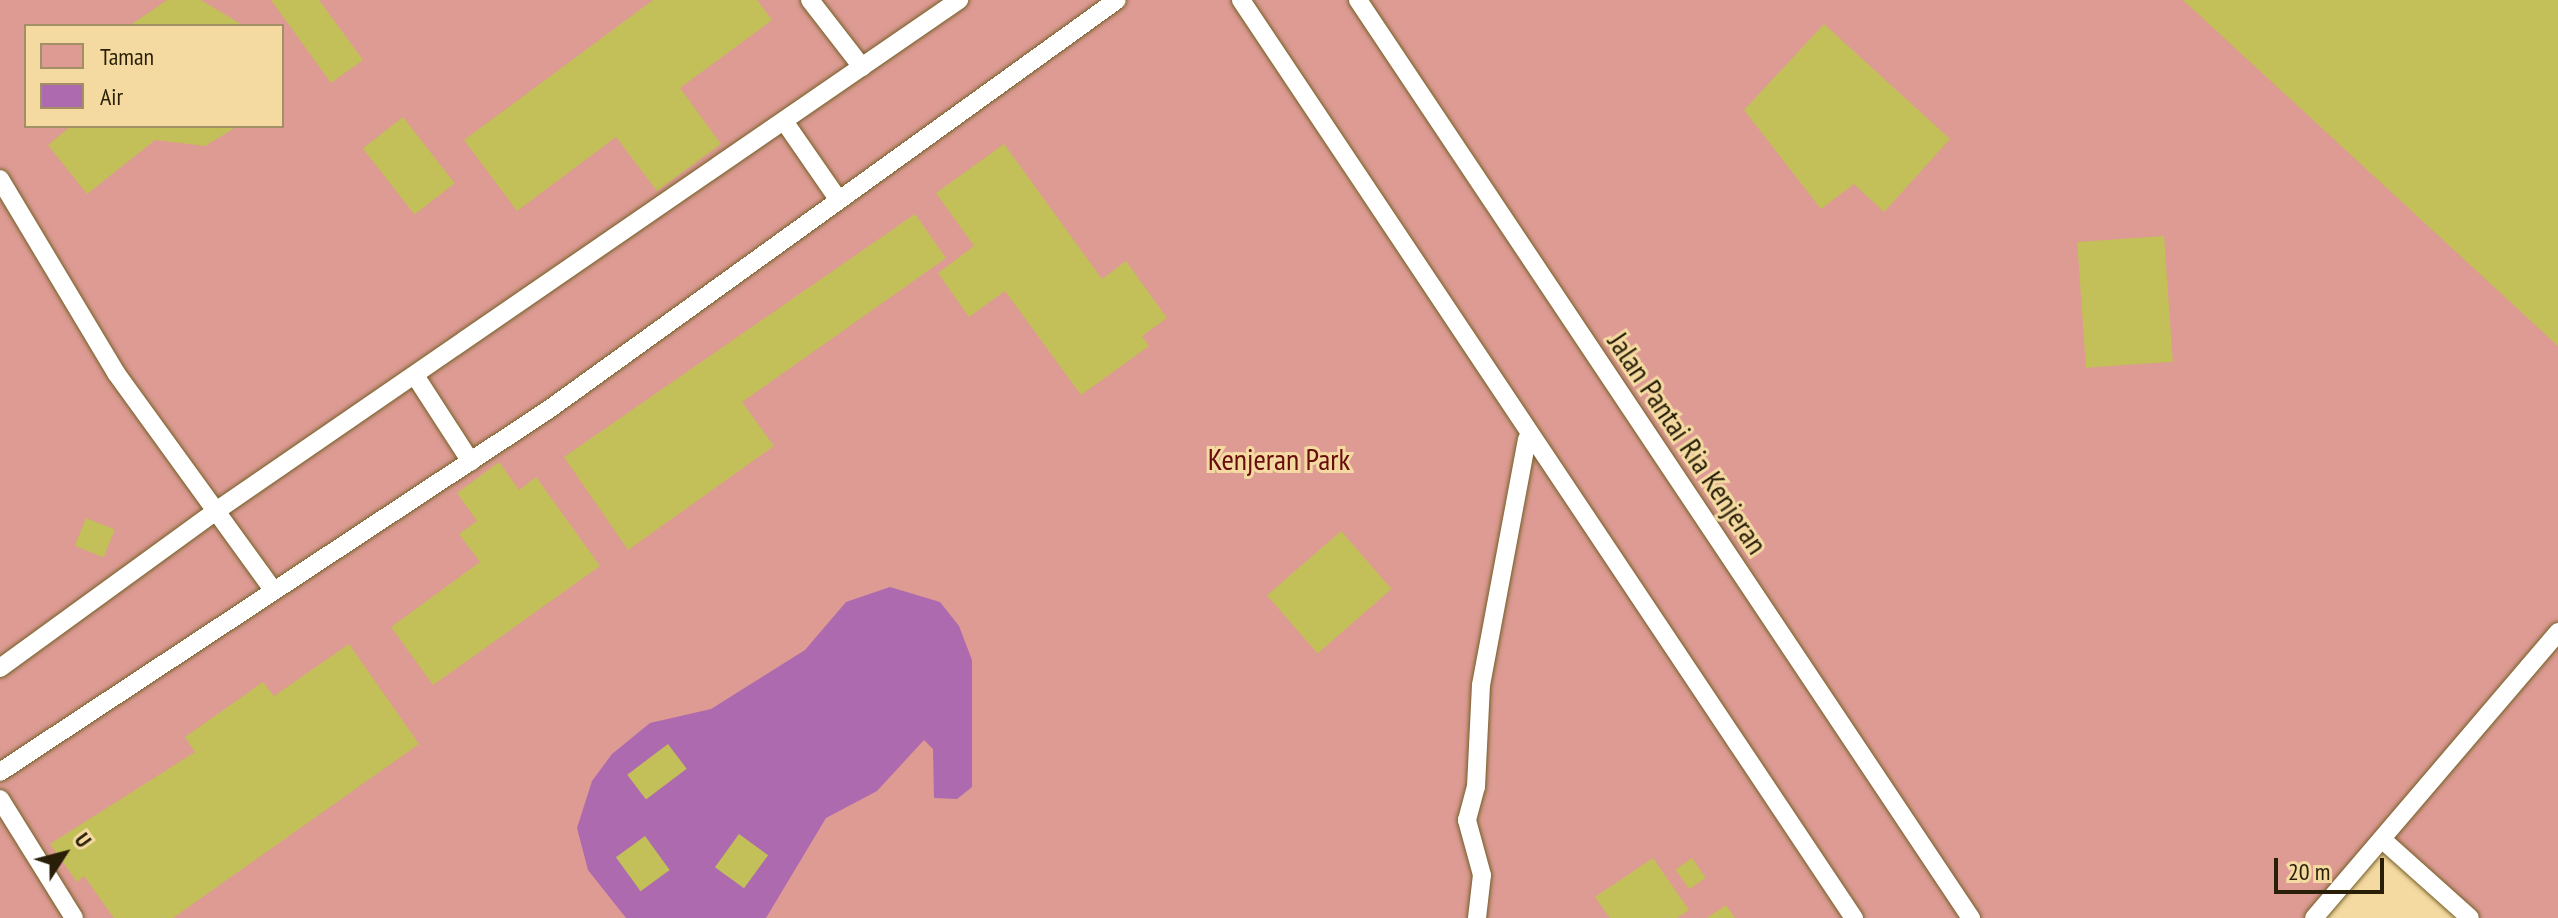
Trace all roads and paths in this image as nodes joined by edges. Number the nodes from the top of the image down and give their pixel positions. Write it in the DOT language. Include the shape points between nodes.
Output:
graph roads {
  1 [pos="810,0"];
  2 [pos="959,0"];
  3 [pos="1117,0"];
  4 [pos="1241,0"];
  5 [pos="1358,0"];
  6 [pos="862,67"];
  7 [pos="784,121"];
  8 [pos="2,187"];
  9 [pos="836,196"];
  10 [pos="416,377"];
  11 [pos="1527,439"];
  12 [pos="471,462"];
  13 [pos="216,511"];
  14 [pos="273,590"];
  15 [pos="2558,632"];
  16 [pos="0,668"];
  17 [pos="0,772"];
  18 [pos="0,799"];
  19 [pos="2384,841"];
  20 [pos="74,918"];
  21 [pos="1477,918"];
  22 [pos="1854,918"];
  23 [pos="1971,918"];
  24 [pos="2314,918"];
  25 [pos="2470,918"];
  1 -- 6 [label="lane"];
  2 -- 6 [label="lane"];
  3 -- 9 [label="lane"];
  4 -- 11 [label="lane"];
  5 -- 23 [label="lane, Jalan Pantai Ria Kenjeran"];
  6 -- 7 [label="lane"];
  7 -- 9 [label="lane"];
  7 -- 10 [label="lane"];
  8 -- 13 [label="lane" via="116,373"];
  9 -- 12 [label="lane"];
  10 -- 12 [label="lane"];
  10 -- 13 [label="lane"];
  11 -- 21 [label="lane" via="1481,685 1476,787 1467,820 1482,875"];
  11 -- 22 [label="lane"];
  12 -- 14 [label="lane"];
  13 -- 14 [label="lane"];
  13 -- 16 [label="lane"];
  14 -- 17 [label="lane"];
  15 -- 19 [label="lane"];
  18 -- 20 [label="lane"];
  19 -- 24 [label="lane"];
  19 -- 25 [label="lane"];
}
